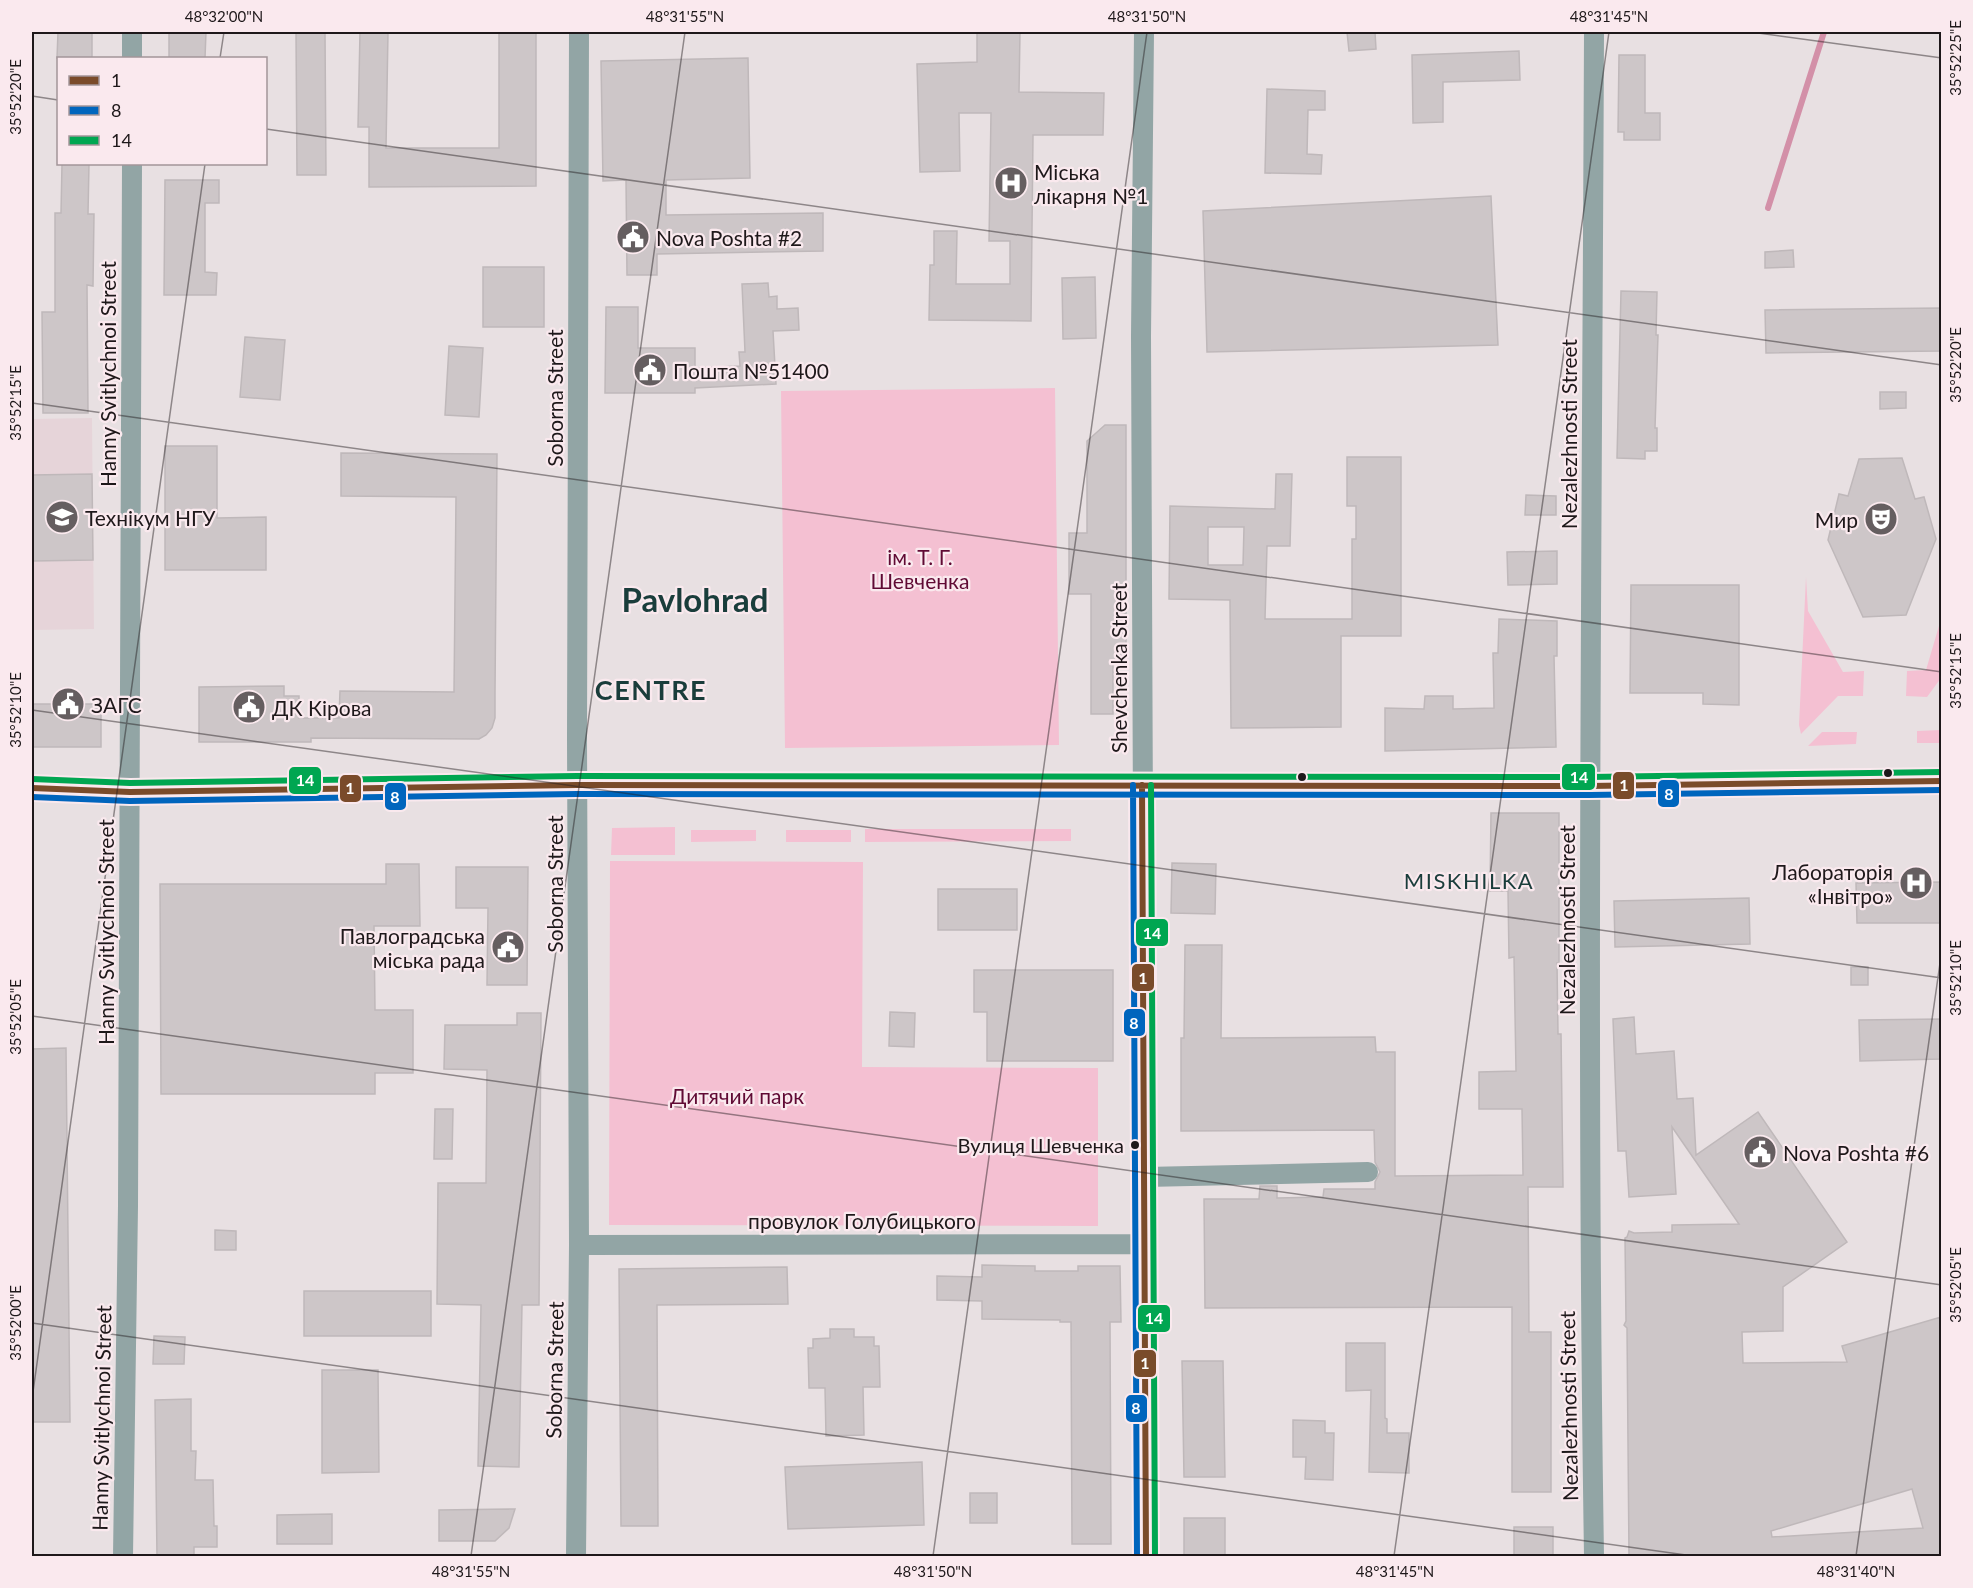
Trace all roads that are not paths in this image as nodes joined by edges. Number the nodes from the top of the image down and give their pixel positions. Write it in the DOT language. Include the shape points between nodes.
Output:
graph roads {
  1 [pos="132,32"];
  2 [pos="579,32"];
  3 [pos="1144,32"];
  4 [pos="1594,32"];
  5 [pos="132,57"];
  6 [pos="132,165"];
  7 [pos="1941,780"];
  8 [pos="577,785"];
  9 [pos="1142,785"];
  10 [pos="1589,786"];
  11 [pos="32,788"];
  12 [pos="130,792"];
  13 [pos="1368,1172"];
  14 [pos="1144,1177"];
  15 [pos="1145,1244"];
  16 [pos="579,1245"];
  17 [pos="123,1557"];
  18 [pos="576,1557"];
  19 [pos="1146,1557"];
  20 [pos="1594,1557"];
  1 -- 5 [label="street"];
  2 -- 8 [label="street, Soborna Street"];
  3 -- 9 [label="street, Shevchenka Street"];
  4 -- 10 [label="street, Nezalezhnosti Street"];
  6 -- 12 [label="street, Hanny Svitlychnoi Street"];
  7 -- 10 [label="street"];
  8 -- 9 [label="street"];
  8 -- 12 [label="street"];
  8 -- 16 [label="street, Soborna Street"];
  9 -- 10 [label="street"];
  9 -- 14 [label="street, Shevchenka Street"];
  10 -- 20 [label="street, Nezalezhnosti Street"];
  11 -- 12 [label="street"];
  12 -- 17 [label="street, Hanny Svitlychnoi Street"];
  13 -- 14 [label="street"];
  14 -- 15 [label="street, Shevchenka Street"];
  15 -- 16 [label="street, провулок Голубицького"];
  15 -- 19 [label="street, Shevchenka Street"];
  16 -- 18 [label="street, Soborna Street"];
}
